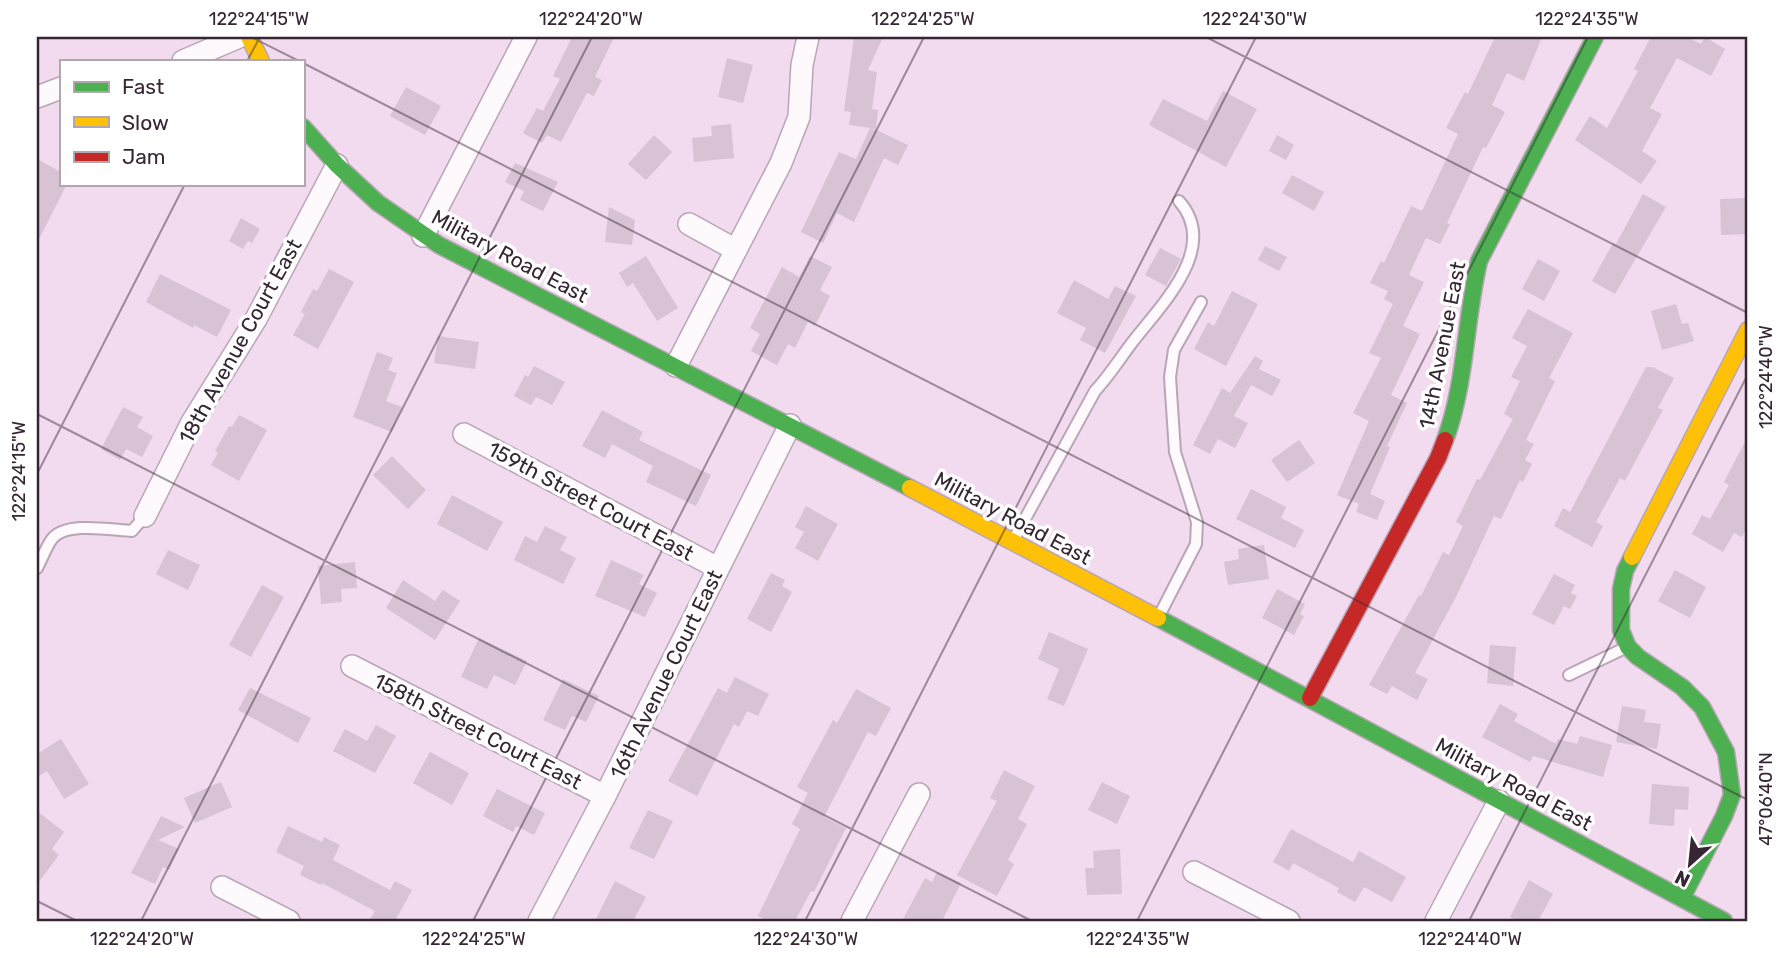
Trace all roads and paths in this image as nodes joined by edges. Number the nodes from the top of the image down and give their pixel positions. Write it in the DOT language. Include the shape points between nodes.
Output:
graph roads {
  1 [pos="240,37"];
  2 [pos="250,37"];
  3 [pos="526,37"];
  4 [pos="808,37"];
  5 [pos="1595,37"];
  6 [pos="185,60"];
  7 [pos="261,60"];
  8 [pos="60,88"];
  9 [pos="37,97"];
  10 [pos="304,128"];
  11 [pos="337,165"];
  12 [pos="1179,201"];
  13 [pos="690,224"];
  14 [pos="423,236"];
  15 [pos="736,250"];
  16 [pos="1201,302"];
  17 [pos="1748,330"];
  18 [pos="676,366"];
  19 [pos="790,425"];
  20 [pos="464,434"];
  21 [pos="145,516"];
  22 [pos="1013,542"];
  23 [pos="37,568"];
  24 [pos="718,568"];
  25 [pos="1158,618"];
  26 [pos="1628,647"];
  27 [pos="352,666"];
  28 [pos="1569,675"];
  29 [pos="1310,698"];
  30 [pos="919,794"];
  31 [pos="605,796"];
  32 [pos="1740,796"];
  33 [pos="1499,801"];
  34 [pos="1194,872"];
  35 [pos="222,887"];
  36 [pos="1682,898"];
  37 [pos="289,921"];
  38 [pos="539,921"];
  39 [pos="852,921"];
  40 [pos="1289,921"];
  41 [pos="1436,921"];
  42 [pos="1724,921"];
  1 -- 6 [label="street"];
  2 -- 7 [label="street"];
  3 -- 14 [label="street"];
  4 -- 15 [label="street" via="799,117"];
  5 -- 29 [label="street, 14th Avenue East" via="1479,261 1455,406 1437,458"];
  8 -- 9 [label="street"];
  10 -- 11 [label="street, Military Road East"];
  11 -- 14 [label="street, Military Road East"];
  11 -- 21 [label="street, 18th Avenue Court East" via="256,319 192,422"];
  12 -- 22 [label="lane" via="1189,212 1195,232 1188,262 1167,299 1095,391"];
  13 -- 15 [label="street"];
  14 -- 18 [label="street, Military Road East"];
  15 -- 18 [label="street"];
  16 -- 25 [label="lane" via="1174,349 1170,377 1175,452 1197,522 1196,544"];
  17 -- 26 [label="street" via="1625,571 1620,609"];
  18 -- 19 [label="street, Military Road East"];
  19 -- 22 [label="street, Military Road East"];
  19 -- 24 [label="street, 16th Avenue Court East"];
  20 -- 24 [label="street, 159th Street Court East"];
  21 -- 23 [label="lane" via="132,531 63,530 53,537"];
  22 -- 25 [label="street, Military Road East"];
  24 -- 31 [label="street, 16th Avenue Court East"];
  25 -- 29 [label="street, Military Road East"];
  26 -- 28 [label="lane"];
  26 -- 32 [label="street" via="1702,707 1726,752"];
  27 -- 31 [label="street, 158th Street Court East"];
  29 -- 33 [label="street, Military Road East"];
  30 -- 39 [label="street"];
  31 -- 38 [label="street, 16th Avenue Court East"];
  32 -- 36 [label="street" via="1724,816"];
  33 -- 36 [label="street, Military Road East"];
  33 -- 41 [label="street"];
  34 -- 40 [label="street"];
  35 -- 37 [label="street"];
  36 -- 42 [label="street, Military Road East"];
}
